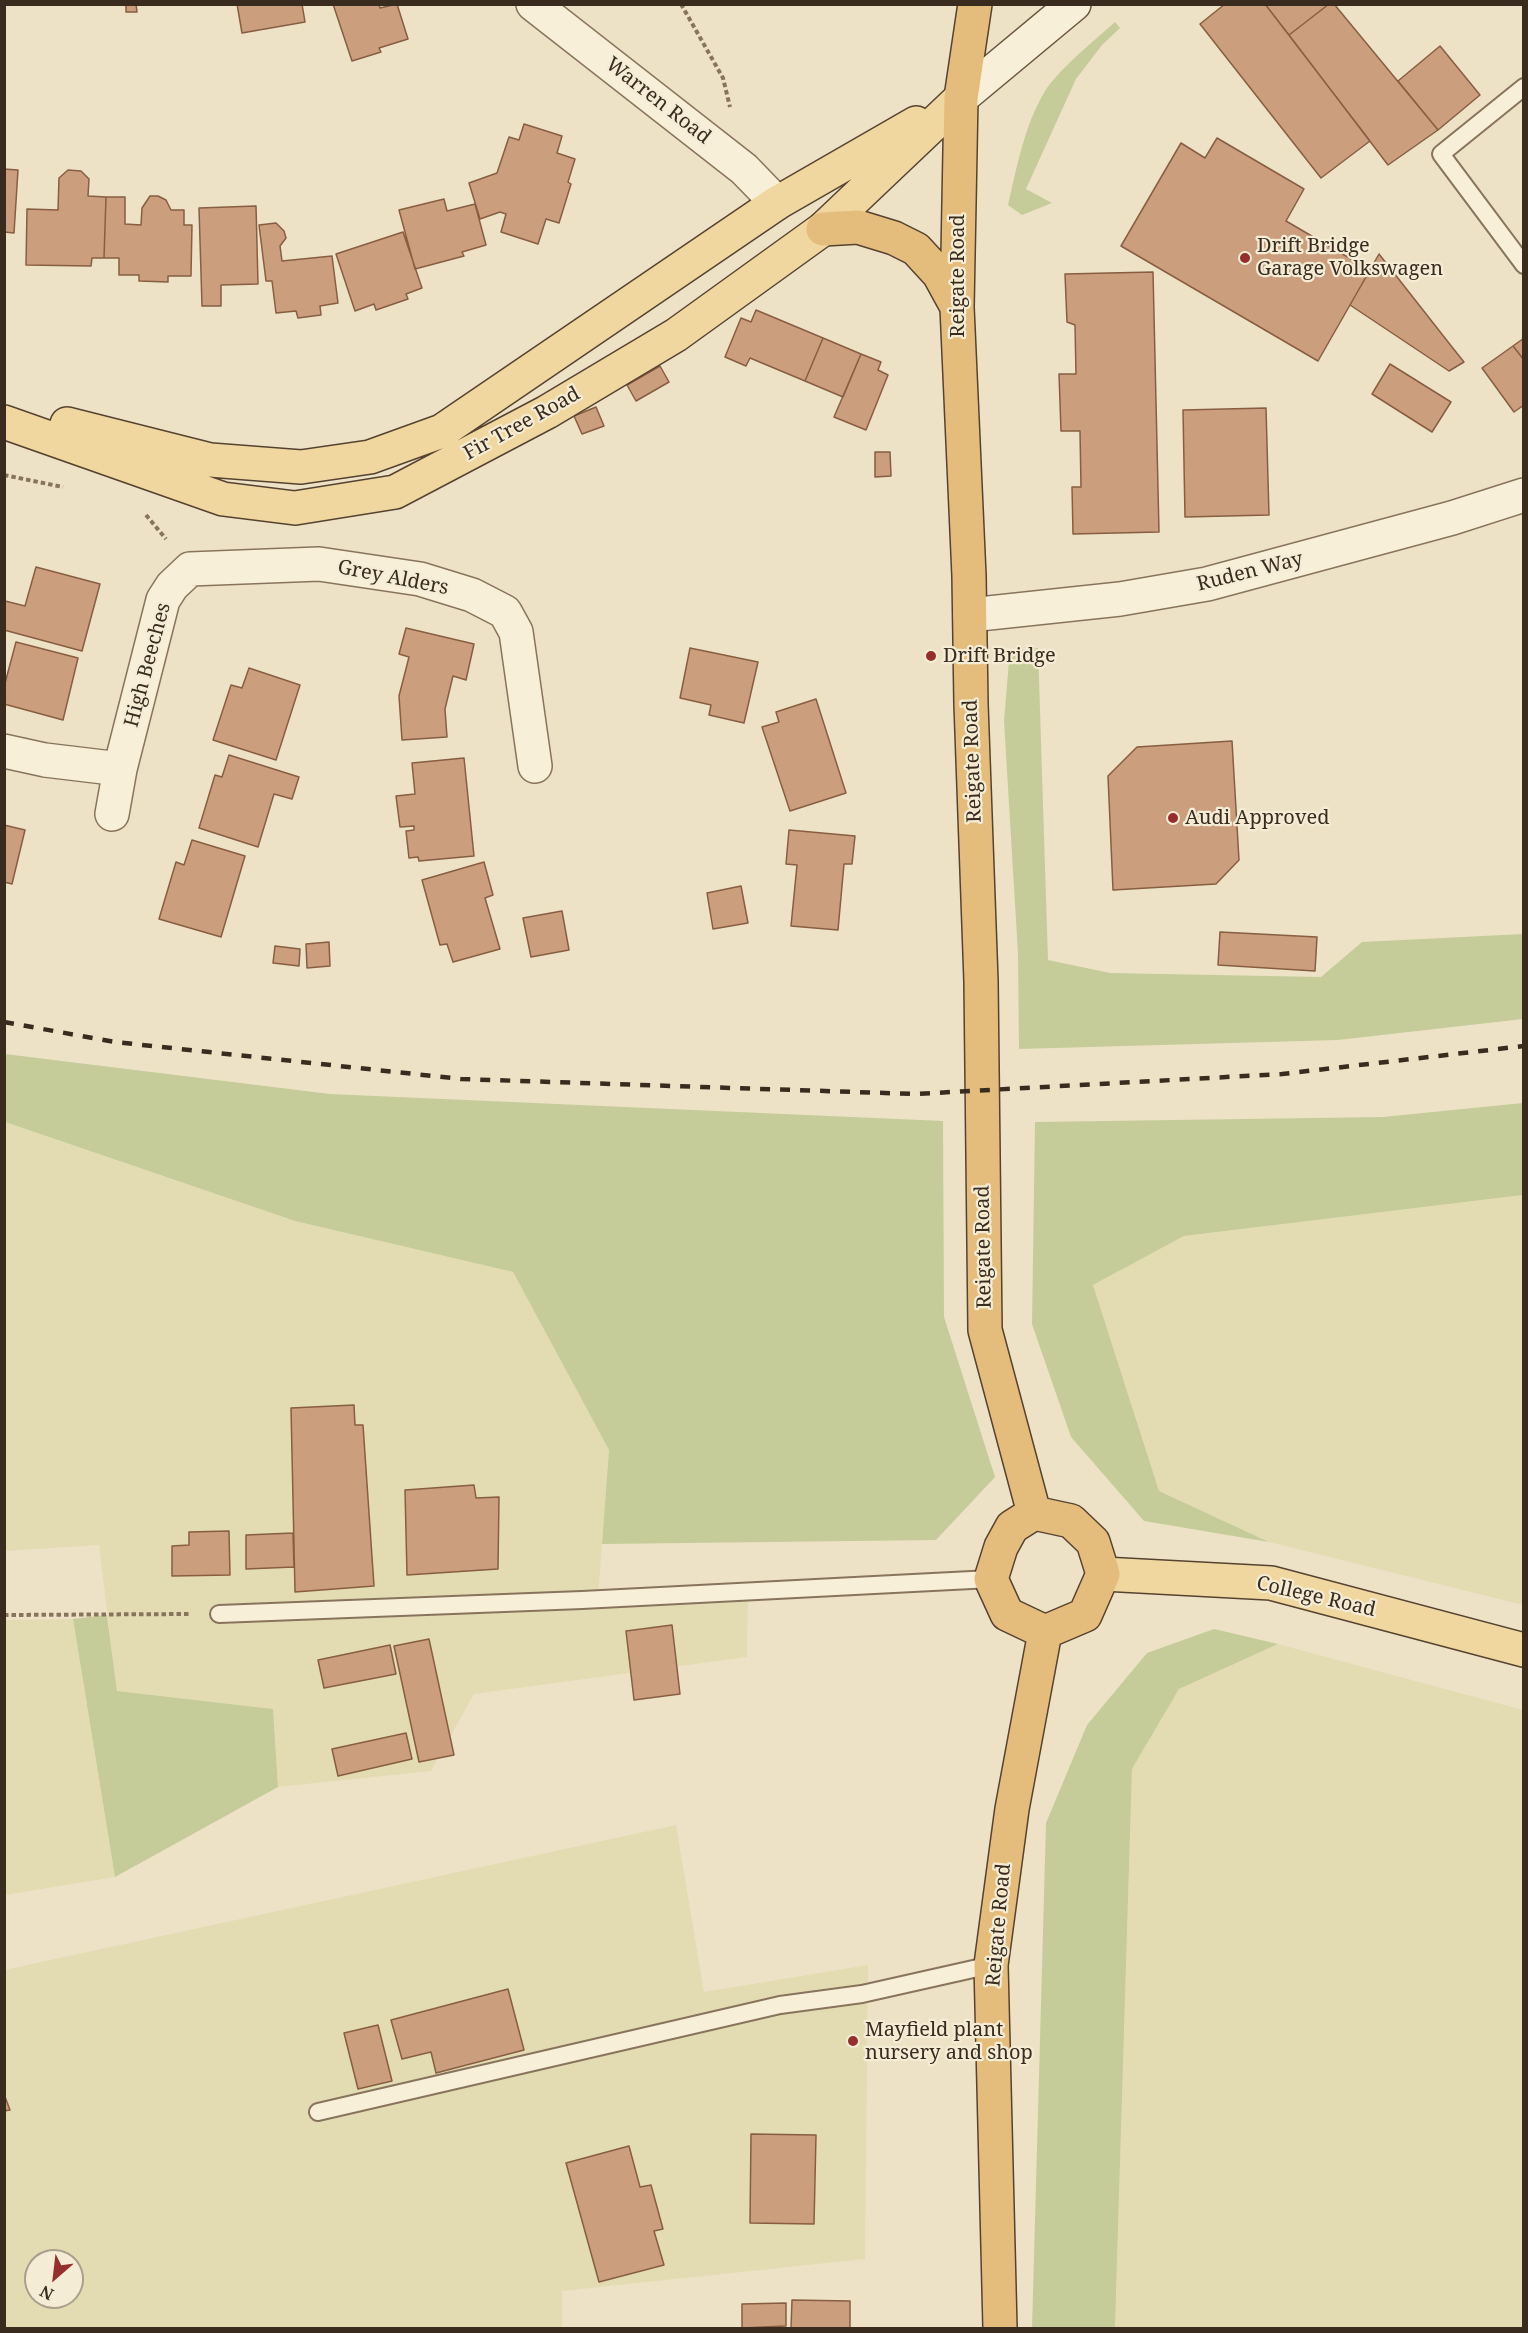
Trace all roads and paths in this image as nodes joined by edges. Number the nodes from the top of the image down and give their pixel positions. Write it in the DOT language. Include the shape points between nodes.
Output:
graph roads {
  1 [pos="533,4"];
  2 [pos="681,4"];
  3 [pos="975,4"];
  4 [pos="1074,4"];
  5 [pos="1524,87"];
  6 [pos="961,98"];
  7 [pos="731,112"];
  8 [pos="777,203"];
  9 [pos="824,229"];
  10 [pos="1524,265"];
  11 [pos="957,307"];
  12 [pos="4,408"];
  13 [pos="4,422"];
  14 [pos="4,475"];
  15 [pos="70,488"];
  16 [pos="1524,495"];
  17 [pos="142,510"];
  18 [pos="190,568"];
  19 [pos="970,615"];
  20 [pos="4,751"];
  21 [pos="535,766"];
  22 [pos="120,769"];
  23 [pos="112,814"];
  24 [pos="1034,1513"];
  25 [pos="1103,1574"];
  26 [pos="991,1579"];
  27 [pos="219,1614"];
  28 [pos="4,1615"];
  29 [pos="1045,1632"];
  30 [pos="1524,1650"];
  31 [pos="992,1965"];
  32 [pos="318,2112"];
  33 [pos="1000,2328"];
  1 -- 8 [label="street, Warren Road" via="744,169"];
  2 -- 7 [label="path" via="723,78"];
  3 -- 6 [label="highway, Reigate Road"];
  4 -- 6 [label="street, Fir Tree Road"];
  5 -- 10 [label="lane" via="1441,154"];
  6 -- 8 [label="main road, Fir Tree Road"];
  6 -- 9 [label="main road, Fir Tree Road"];
  6 -- 11 [label="highway, Reigate Road"];
  8 -- 12 [label="main road, Fir Tree Road" via="442,430 370,457 301,467 210,460"];
  9 -- 11 [label="highway" via="858,227 916,249 939,274"];
  9 -- 13 [label="main road, Fir Tree Road" via="676,335 547,412 395,492 296,508 223,499"];
  11 -- 19 [label="highway, Reigate Road"];
  14 -- 15 [label="path"];
  16 -- 19 [label="street, Ruden Way" via="1207,584 1120,599"];
  17 -- 18 [label="path"];
  18 -- 21 [label="street, Grey Alders" via="318,564 420,579 472,595 504,612 516,632"];
  18 -- 22 [label="street, High Beeches" via="163,600"];
  19 -- 24 [label="highway, Reigate Road" via="981,981 985,1330"];
  20 -- 22 [label="street"];
  22 -- 23 [label="street, High Beeches"];
  24 -- 25 [label="highway" via="1071,1521 1093,1542"];
  24 -- 26 [label="highway" via="1012,1527"];
  25 -- 29 [label="highway" via="1085,1615"];
  25 -- 30 [label="main road, College Road" via="1270,1583"];
  26 -- 27 [label="lane"];
  26 -- 29 [label="highway" via="1007,1614"];
  27 -- 28 [label="path"];
  29 -- 31 [label="highway, Reigate Road" via="1012,1809"];
  31 -- 32 [label="lane" via="862,1994 780,2005"];
  31 -- 33 [label="highway, Reigate Road"];
}
